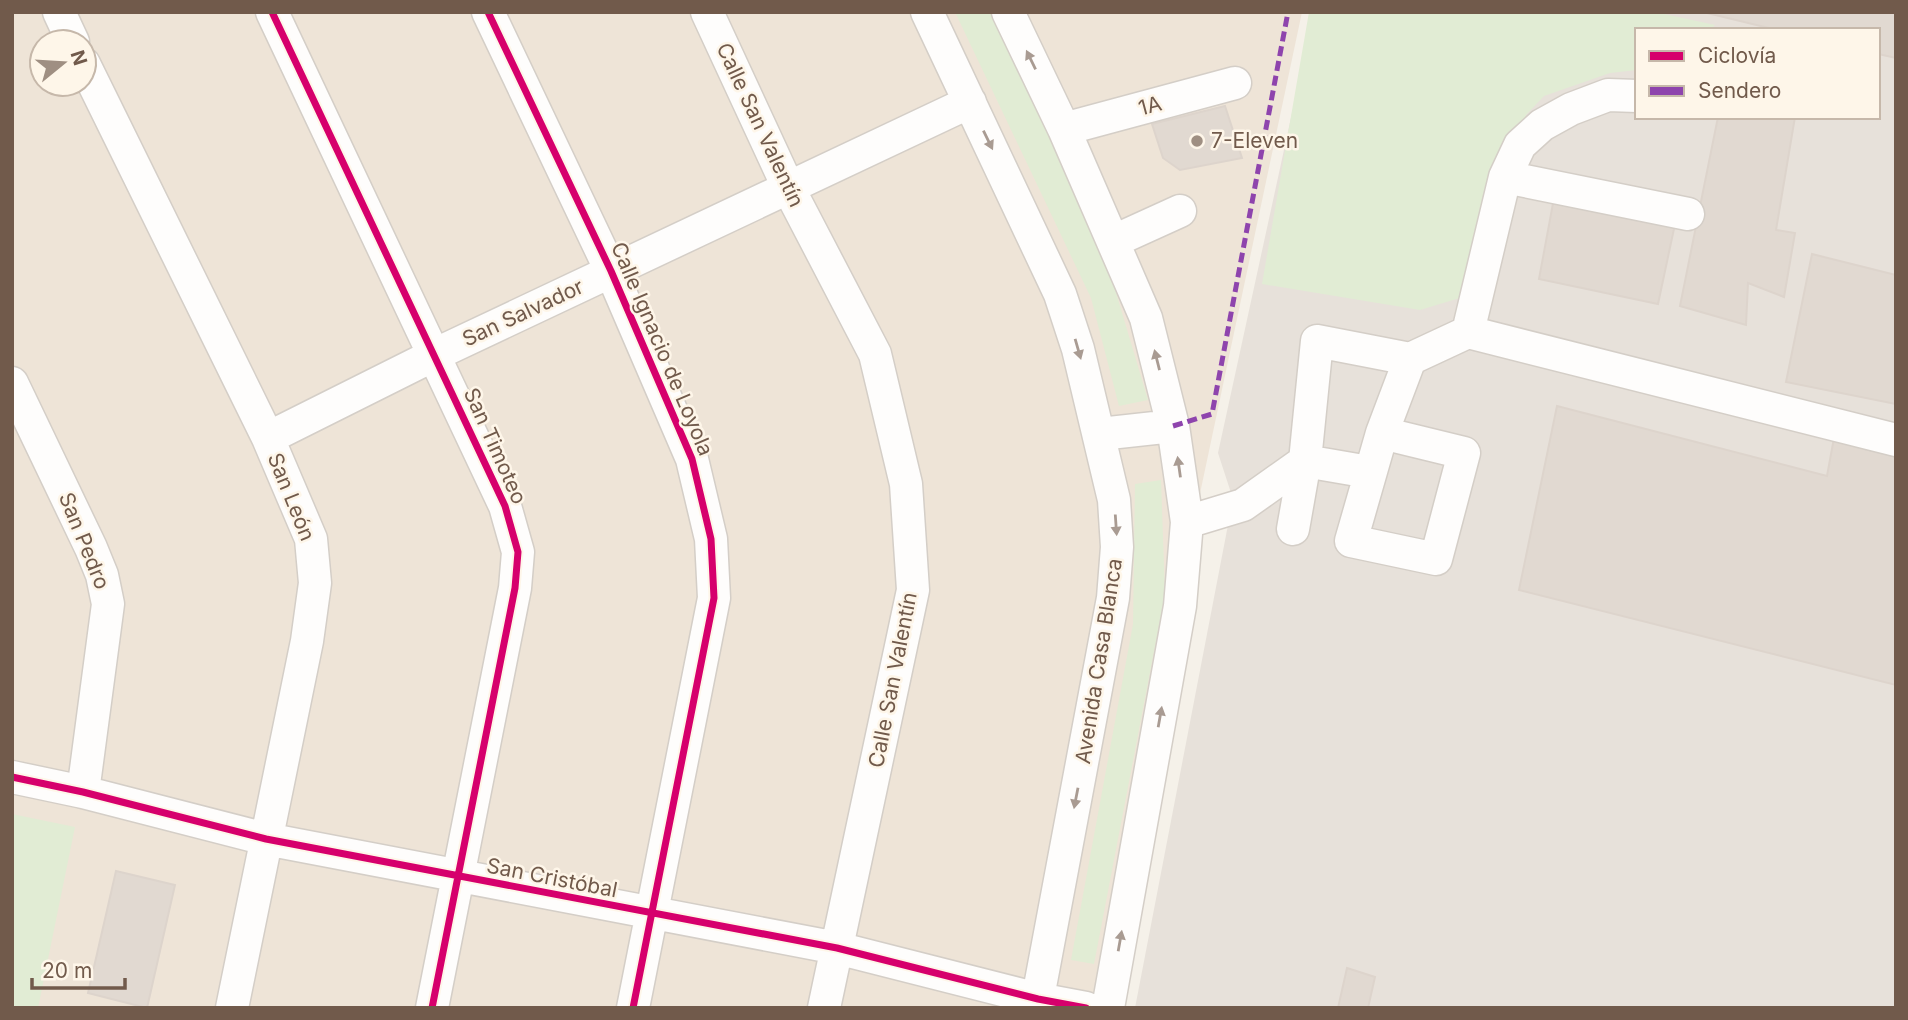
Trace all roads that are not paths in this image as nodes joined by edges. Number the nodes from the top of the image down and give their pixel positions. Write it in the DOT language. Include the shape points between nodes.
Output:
graph roads {
  1 [pos="59,12"];
  2 [pos="272,12"];
  3 [pos="488,12"];
  4 [pos="707,12"];
  5 [pos="927,12"];
  6 [pos="1008,12"];
  7 [pos="66,28"];
  8 [pos="1236,83"];
  9 [pos="98,92"];
  10 [pos="1635,96"];
  11 [pos="970,102"];
  12 [pos="1064,129"];
  13 [pos="1505,177"];
  14 [pos="788,187"];
  15 [pos="1180,211"];
  16 [pos="1688,214"];
  17 [pos="1114,241"];
  18 [pos="611,271"];
  19 [pos="1468,332"];
  20 [pos="436,354"];
  21 [pos="1410,359"];
  22 [pos="12,383"];
  23 [pos="1174,426"];
  24 [pos="1382,433"];
  25 [pos="1100,434"];
  26 [pos="268,438"];
  27 [pos="1896,440"];
  28 [pos="1305,461"];
  29 [pos="1368,472"];
  30 [pos="1187,522"];
  31 [pos="1293,529"];
  32 [pos="12,777"];
  33 [pos="83,792"];
  34 [pos="266,839"];
  35 [pos="458,878"];
  36 [pos="652,915"];
  37 [pos="837,948"];
  38 [pos="1037,1004"];
  39 [pos="232,1008"];
  40 [pos="432,1008"];
  41 [pos="633,1008"];
  42 [pos="824,1008"];
  43 [pos="1086,1008"];
  44 [pos="1108,1008"];
  1 -- 7 [label="street"];
  2 -- 20 [label="street, San Timoteo"];
  3 -- 18 [label="street, Calle Ignacio de Loyola"];
  4 -- 14 [label="street, Calle San Valentín"];
  5 -- 11 [label="street, Avenida Casa Blanca"];
  12 -- 6 [label="street, one-way"];
  8 -- 12 [label="street, 1A"];
  9 -- 26 [label="street, San León"];
  10 -- 13 [label="street" via="1608,95 1542,125 1520,145"];
  11 -- 14 [label="street, San Salvador"];
  11 -- 25 [label="street, Avenida Casa Blanca, one-way" via="1060,294"];
  12 -- 17 [label="street"];
  13 -- 16 [label="street"];
  13 -- 19 [label="street"];
  14 -- 18 [label="street, San Salvador"];
  14 -- 37 [label="street, Calle San Valentín" via="875,354 906,484 913,590"];
  15 -- 17 [label="street"];
  23 -- 17 [label="street, one-way" via="1146,318"];
  18 -- 20 [label="street, San Salvador"];
  18 -- 36 [label="street, Calle Ignacio de Loyola" via="691,459 711,538 715,598"];
  19 -- 21 [label="street"];
  19 -- 27 [label="street"];
  20 -- 26 [label="street, San Salvador"];
  20 -- 35 [label="street, San Timoteo" via="505,506 518,552 515,588"];
  21 -- 24 [label="street"];
  21 -- 28 [label="street" via="1317,341"];
  22 -- 33 [label="street, San Pedro" via="91,548 108,604"];
  23 -- 25 [label="street"];
  30 -- 23 [label="street, one-way"];
  24 -- 29 [label="street"];
  24 -- 29 [label="street" via="1464,453 1436,559 1351,541"];
  25 -- 38 [label="street, Avenida Casa Blanca, one-way" via="1118,547 1113,598"];
  26 -- 34 [label="street, San León" via="311,539 315,583"];
  28 -- 29 [label="street"];
  28 -- 30 [label="street" via="1243,505"];
  28 -- 31 [label="street"];
  44 -- 30 [label="street, one-way" via="1180,606"];
  32 -- 33 [label="street, San Cristóbal"];
  33 -- 34 [label="street, San Cristóbal"];
  34 -- 35 [label="street, San Cristóbal"];
  34 -- 39 [label="street, San León"];
  35 -- 36 [label="street, San Cristóbal"];
  35 -- 40 [label="street, San Timoteo"];
  36 -- 37 [label="street, San Cristóbal"];
  36 -- 41 [label="street, Calle Ignacio de Loyola"];
  37 -- 38 [label="street, San Cristóbal"];
  37 -- 42 [label="street, Calle San Valentín"];
  38 -- 43 [label="street, San Cristóbal"];
}
